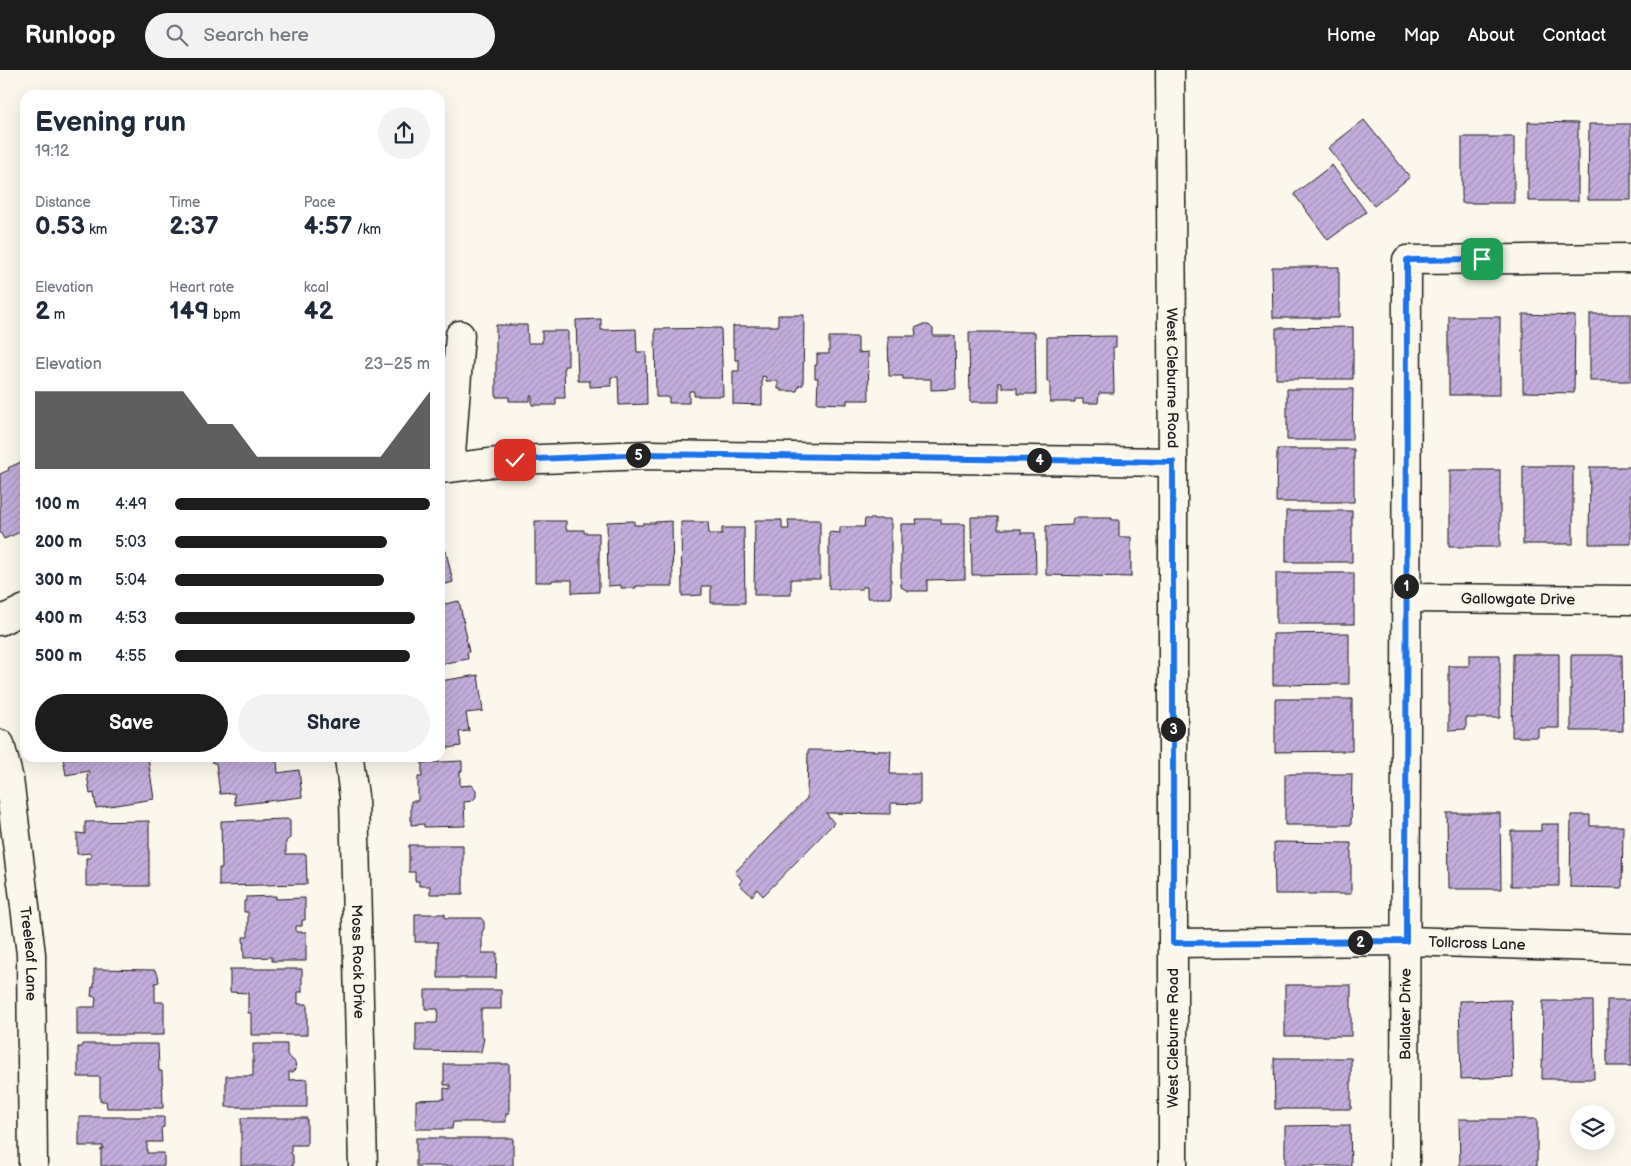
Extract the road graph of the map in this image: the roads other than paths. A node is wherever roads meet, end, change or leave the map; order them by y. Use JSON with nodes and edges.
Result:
{"nodes":[{"id":1,"x":1170,"y":70,"type":"edge"},
{"id":2,"x":1631,"y":258,"type":"edge"},
{"id":3,"x":460,"y":335,"type":"dead end"},
{"id":4,"x":1173,"y":462,"type":"junction"},
{"id":5,"x":445,"y":468,"type":"edge"},
{"id":6,"x":1406,"y":598,"type":"junction"},
{"id":7,"x":1631,"y":600,"type":"edge"},
{"id":8,"x":20,"y":611,"type":"edge"},
{"id":9,"x":0,"y":621,"type":"edge"},
{"id":10,"x":0,"y":744,"type":"edge"},
{"id":11,"x":350,"y":762,"type":"edge"},
{"id":12,"x":1406,"y":941,"type":"junction"},
{"id":13,"x":1173,"y":943,"type":"junction"},
{"id":14,"x":1631,"y":948,"type":"edge"},
{"id":15,"x":32,"y":1166,"type":"edge"},
{"id":16,"x":363,"y":1166,"type":"edge"},
{"id":17,"x":1172,"y":1166,"type":"edge"},
{"id":18,"x":1405,"y":1166,"type":"edge"}],
"edges":[{"from":1,"to":4,"type":"street","name":"West Cleburne Road"},
{"from":2,"to":6,"type":"street","name":"Ballater Drive"},
{"from":3,"to":5,"type":"street"},
{"from":4,"to":5,"type":"street"},
{"from":4,"to":13,"type":"street","name":"West Cleburne Road"},
{"from":6,"to":7,"type":"street","name":"Gallowgate Drive"},
{"from":6,"to":12,"type":"street","name":"Ballater Drive"},
{"from":8,"to":9,"type":"street"},
{"from":10,"to":15,"type":"street","name":"Treeleaf Lane"},
{"from":11,"to":16,"type":"street","name":"Moss Rock Drive"},
{"from":12,"to":13,"type":"street","name":"Tollcross Lane"},
{"from":12,"to":14,"type":"street","name":"Tollcross Lane"},
{"from":12,"to":18,"type":"street","name":"Ballater Drive"},
{"from":13,"to":17,"type":"street","name":"West Cleburne Road"}]}
